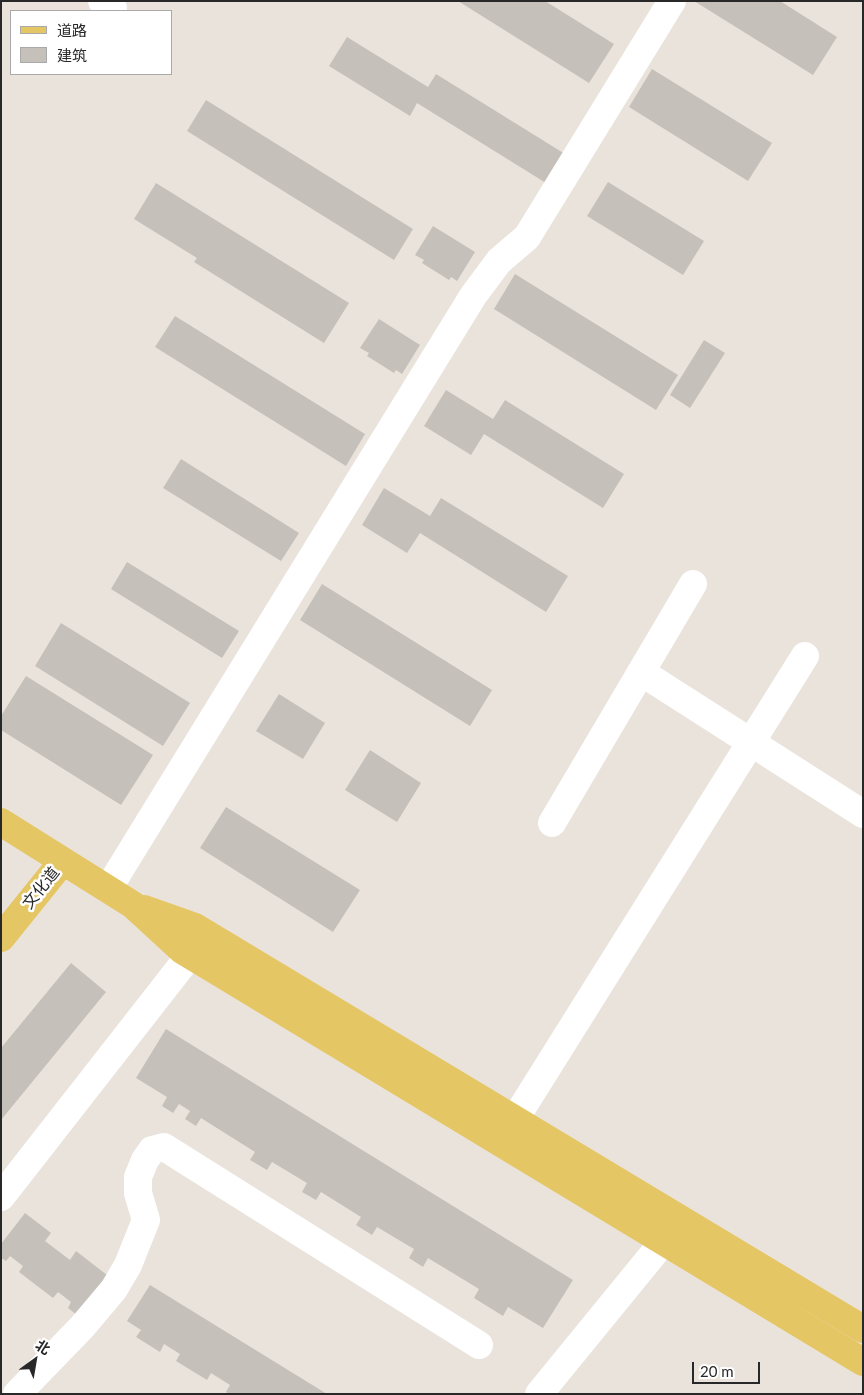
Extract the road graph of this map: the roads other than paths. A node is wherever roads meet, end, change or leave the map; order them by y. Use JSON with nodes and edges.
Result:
{"nodes":[{"id":1,"x":672,"y":1,"type":"edge"},
{"id":2,"x":693,"y":584,"type":"dead end"},
{"id":3,"x":805,"y":656,"type":"dead end"},
{"id":4,"x":641,"y":672,"type":"junction"},
{"id":5,"x":751,"y":742,"type":"junction"},
{"id":6,"x":863,"y":814,"type":"edge"},
{"id":7,"x":1,"y":822,"type":"edge"},
{"id":8,"x":552,"y":823,"type":"dead end"},
{"id":9,"x":63,"y":861,"type":"junction"},
{"id":10,"x":108,"y":889,"type":"junction"},
{"id":11,"x":133,"y":905,"type":"junction"},
{"id":12,"x":1,"y":938,"type":"edge"},
{"id":13,"x":190,"y":955,"type":"junction"},
{"id":14,"x":515,"y":1119,"type":"junction"},
{"id":15,"x":1,"y":1197,"type":"edge"},
{"id":16,"x":664,"y":1241,"type":"junction"},
{"id":17,"x":863,"y":1329,"type":"edge"},
{"id":18,"x":479,"y":1345,"type":"dead end"},
{"id":19,"x":863,"y":1362,"type":"edge"},
{"id":20,"x":17,"y":1394,"type":"edge"},
{"id":21,"x":538,"y":1394,"type":"edge"}],
"edges":[{"from":1,"to":10,"type":"street"},
{"from":2,"to":4,"type":"street"},
{"from":3,"to":5,"type":"street"},
{"from":4,"to":5,"type":"street"},
{"from":4,"to":8,"type":"street"},
{"from":5,"to":6,"type":"street"},
{"from":5,"to":14,"type":"street"},
{"from":7,"to":9,"type":"main road"},
{"from":9,"to":10,"type":"main road"},
{"from":9,"to":12,"type":"main road","name":"文化道"},
{"from":10,"to":11,"type":"main road"},
{"from":11,"to":13,"type":"main road"},
{"from":11,"to":14,"type":"main road"},
{"from":13,"to":15,"type":"street"},
{"from":13,"to":16,"type":"main road"},
{"from":14,"to":17,"type":"main road"},
{"from":16,"to":19,"type":"main road"},
{"from":16,"to":21,"type":"street"},
{"from":18,"to":20,"type":"street"}]}
